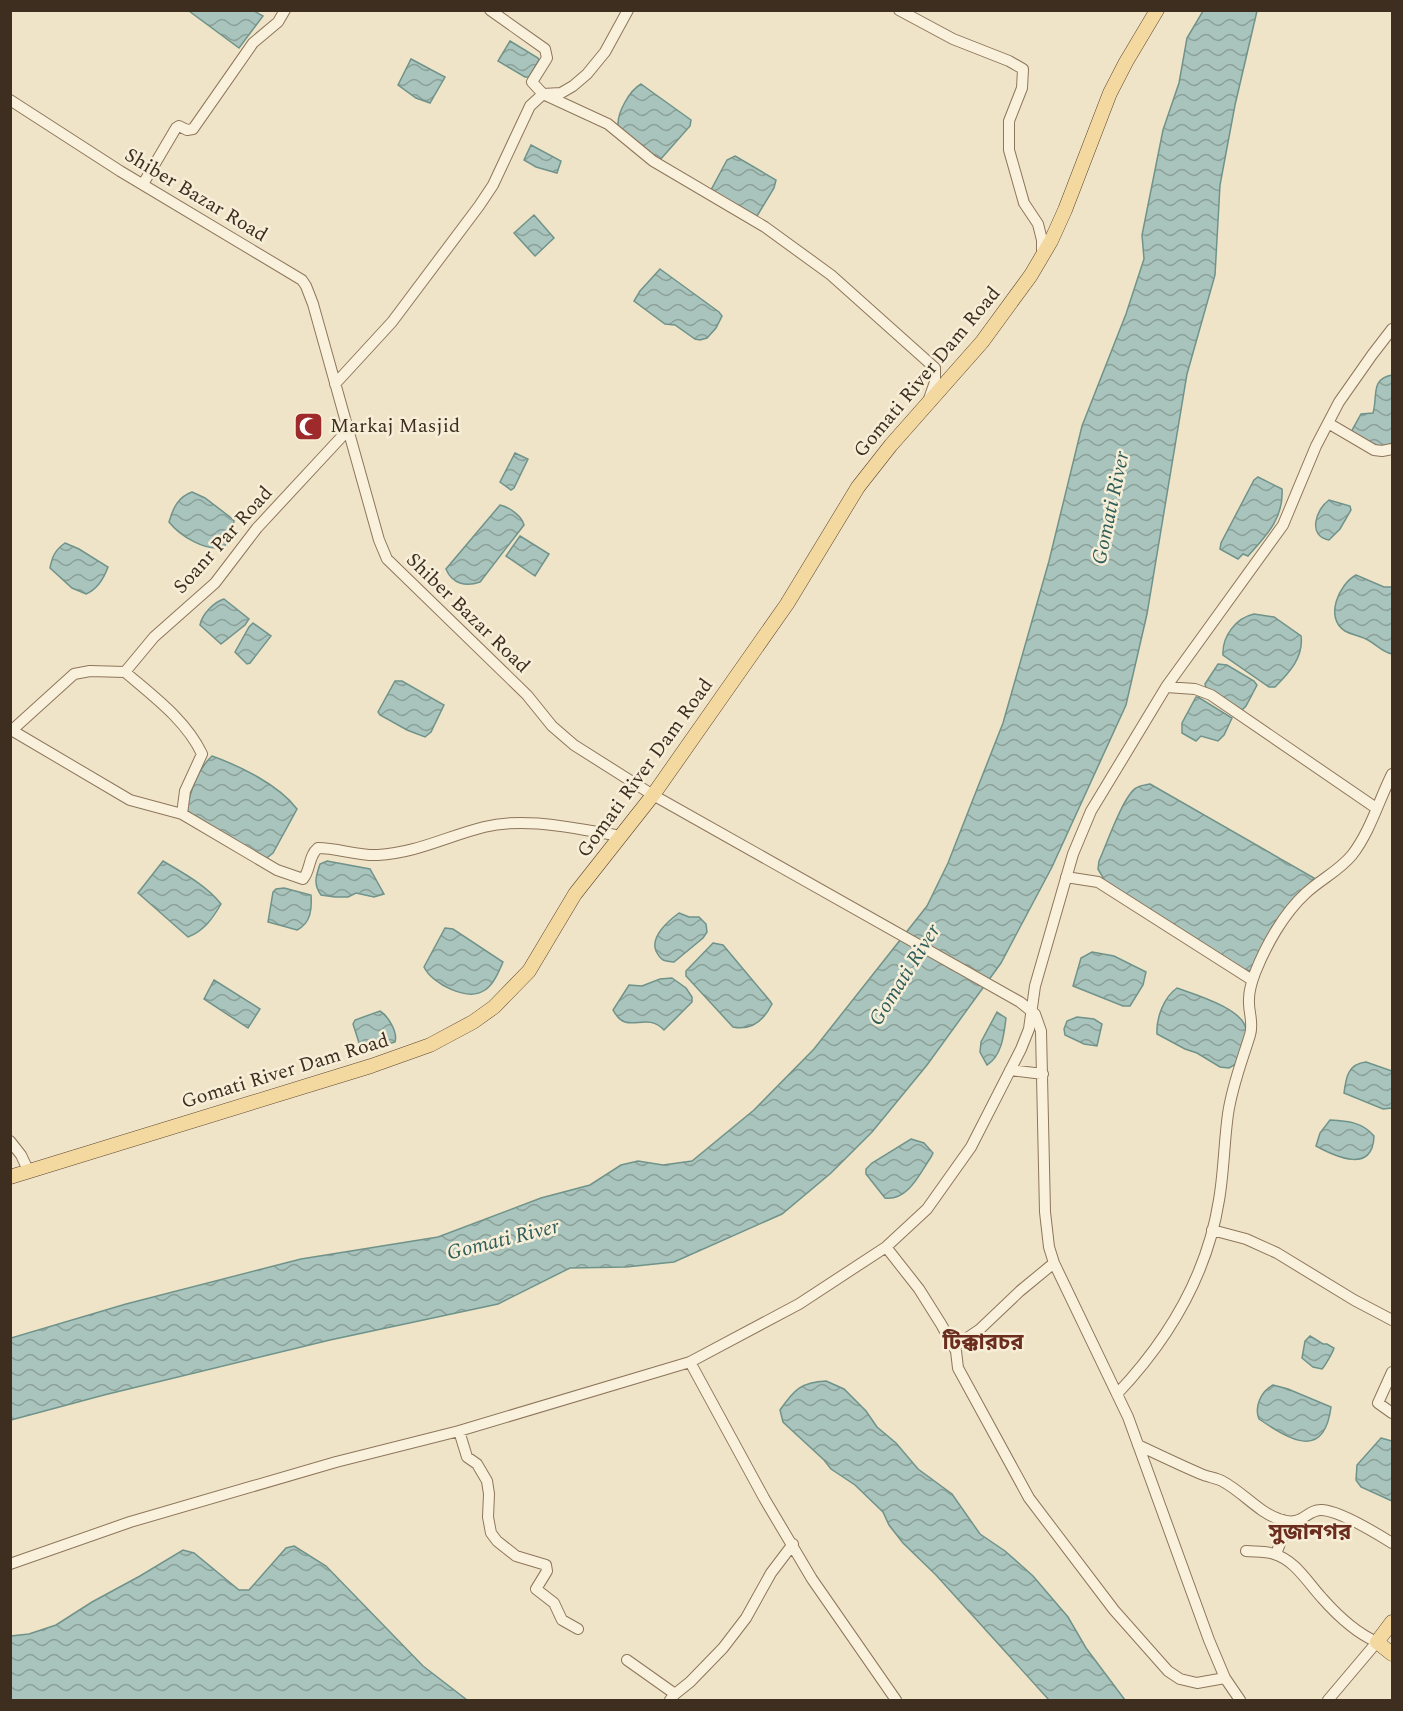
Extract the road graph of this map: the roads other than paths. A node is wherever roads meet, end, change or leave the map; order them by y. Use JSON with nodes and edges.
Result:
{"nodes":[{"id":1,"x":285,"y":10,"type":"edge"},
{"id":2,"x":490,"y":10,"type":"edge"},
{"id":3,"x":628,"y":10,"type":"edge"},
{"id":4,"x":899,"y":10,"type":"edge"},
{"id":5,"x":1157,"y":10,"type":"edge"},
{"id":6,"x":543,"y":94,"type":"junction"},
{"id":7,"x":10,"y":100,"type":"edge"},
{"id":8,"x":143,"y":184,"type":"junction"},
{"id":9,"x":1042,"y":257,"type":"junction"},
{"id":10,"x":1392,"y":329,"type":"edge"},
{"id":11,"x":335,"y":384,"type":"junction"},
{"id":12,"x":927,"y":405,"type":"junction"},
{"id":13,"x":1328,"y":423,"type":"junction"},
{"id":14,"x":347,"y":431,"type":"junction"},
{"id":15,"x":1392,"y":449,"type":"edge"},
{"id":16,"x":125,"y":672,"type":"junction"},
{"id":17,"x":1166,"y":687,"type":"junction"},
{"id":18,"x":12,"y":732,"type":"edge"},
{"id":19,"x":1392,"y":774,"type":"edge"},
{"id":20,"x":653,"y":795,"type":"junction"},
{"id":21,"x":1376,"y":808,"type":"junction"},
{"id":22,"x":182,"y":814,"type":"junction"},
{"id":23,"x":622,"y":836,"type":"junction"},
{"id":24,"x":1066,"y":877,"type":"junction"},
{"id":25,"x":1252,"y":980,"type":"junction"},
{"id":26,"x":1031,"y":1010,"type":"junction"},
{"id":27,"x":1010,"y":1070,"type":"junction"},
{"id":28,"x":1043,"y":1074,"type":"junction"},
{"id":29,"x":10,"y":1141,"type":"edge"},
{"id":30,"x":28,"y":1172,"type":"junction"},
{"id":31,"x":10,"y":1177,"type":"edge"},
{"id":32,"x":1212,"y":1230,"type":"junction"},
{"id":33,"x":886,"y":1246,"type":"junction"},
{"id":34,"x":1054,"y":1263,"type":"junction"},
{"id":35,"x":1392,"y":1320,"type":"edge"},
{"id":36,"x":954,"y":1347,"type":"junction"},
{"id":37,"x":690,"y":1362,"type":"junction"},
{"id":38,"x":1392,"y":1372,"type":"edge"},
{"id":39,"x":1117,"y":1394,"type":"junction"},
{"id":40,"x":1392,"y":1413,"type":"edge"},
{"id":41,"x":459,"y":1431,"type":"junction"},
{"id":42,"x":1138,"y":1445,"type":"junction"},
{"id":43,"x":1283,"y":1520,"type":"junction"},
{"id":44,"x":1392,"y":1543,"type":"edge"},
{"id":45,"x":793,"y":1545,"type":"junction"},
{"id":46,"x":1246,"y":1551,"type":"dead end"},
{"id":47,"x":1276,"y":1554,"type":"junction"},
{"id":48,"x":10,"y":1564,"type":"edge"},
{"id":49,"x":1392,"y":1622,"type":"edge"},
{"id":50,"x":578,"y":1629,"type":"dead end"},
{"id":51,"x":1377,"y":1642,"type":"junction"},
{"id":52,"x":1392,"y":1654,"type":"edge"},
{"id":53,"x":627,"y":1660,"type":"dead end"},
{"id":54,"x":1225,"y":1678,"type":"junction"},
{"id":55,"x":673,"y":1697,"type":"edge"},
{"id":56,"x":896,"y":1701,"type":"edge"},
{"id":57,"x":1240,"y":1701,"type":"edge"},
{"id":58,"x":1328,"y":1701,"type":"edge"}],
"edges":[{"from":1,"to":8,"type":"street"},
{"from":2,"to":6,"type":"street"},
{"from":3,"to":6,"type":"street"},
{"from":4,"to":9,"type":"street"},
{"from":5,"to":9,"type":"main road","name":"Gomati River Dam Road"},
{"from":6,"to":11,"type":"street"},
{"from":6,"to":12,"type":"street"},
{"from":7,"to":8,"type":"street","name":"Shiber Bazar Road"},
{"from":8,"to":11,"type":"street","name":"Shiber Bazar Road"},
{"from":9,"to":12,"type":"main road","name":"Gomati River Dam Road"},
{"from":10,"to":13,"type":"street"},
{"from":11,"to":14,"type":"street","name":"Shiber Bazar Road"},
{"from":12,"to":20,"type":"main road","name":"Gomati River Dam Road"},
{"from":13,"to":15,"type":"street"},
{"from":13,"to":17,"type":"street"},
{"from":14,"to":16,"type":"street","name":"Soanr Par Road"},
{"from":14,"to":20,"type":"street","name":"Shiber Bazar Road"},
{"from":16,"to":18,"type":"street"},
{"from":16,"to":22,"type":"street"},
{"from":17,"to":21,"type":"street"},
{"from":17,"to":24,"type":"street"},
{"from":18,"to":22,"type":"street"},
{"from":19,"to":21,"type":"street"},
{"from":20,"to":23,"type":"main road","name":"Gomati River Dam Road"},
{"from":20,"to":26,"type":"street","name":"Shiber Bazar Road"},
{"from":21,"to":25,"type":"street"},
{"from":22,"to":23,"type":"street"},
{"from":23,"to":30,"type":"main road","name":"Gomati River Dam Road"},
{"from":24,"to":25,"type":"street"},
{"from":24,"to":26,"type":"street"},
{"from":25,"to":32,"type":"street"},
{"from":26,"to":27,"type":"street"},
{"from":26,"to":28,"type":"street"},
{"from":27,"to":28,"type":"street"},
{"from":27,"to":33,"type":"street"},
{"from":28,"to":34,"type":"street"},
{"from":29,"to":30,"type":"street"},
{"from":30,"to":31,"type":"main road","name":"Gomati River Dam Road"},
{"from":32,"to":35,"type":"street"},
{"from":32,"to":39,"type":"street"},
{"from":33,"to":36,"type":"street"},
{"from":33,"to":37,"type":"street"},
{"from":34,"to":36,"type":"street"},
{"from":34,"to":39,"type":"street"},
{"from":36,"to":54,"type":"street"},
{"from":37,"to":41,"type":"street"},
{"from":37,"to":45,"type":"street"},
{"from":38,"to":40,"type":"street"},
{"from":39,"to":42,"type":"street"},
{"from":41,"to":48,"type":"street"},
{"from":41,"to":50,"type":"street"},
{"from":42,"to":43,"type":"street"},
{"from":42,"to":54,"type":"street"},
{"from":43,"to":44,"type":"street"},
{"from":43,"to":47,"type":"street"},
{"from":45,"to":55,"type":"street"},
{"from":45,"to":56,"type":"street"},
{"from":46,"to":47,"type":"street"},
{"from":47,"to":51,"type":"street"},
{"from":49,"to":51,"type":"main road"},
{"from":51,"to":52,"type":"main road"},
{"from":51,"to":58,"type":"street"},
{"from":53,"to":55,"type":"street"},
{"from":54,"to":57,"type":"street"}]}
